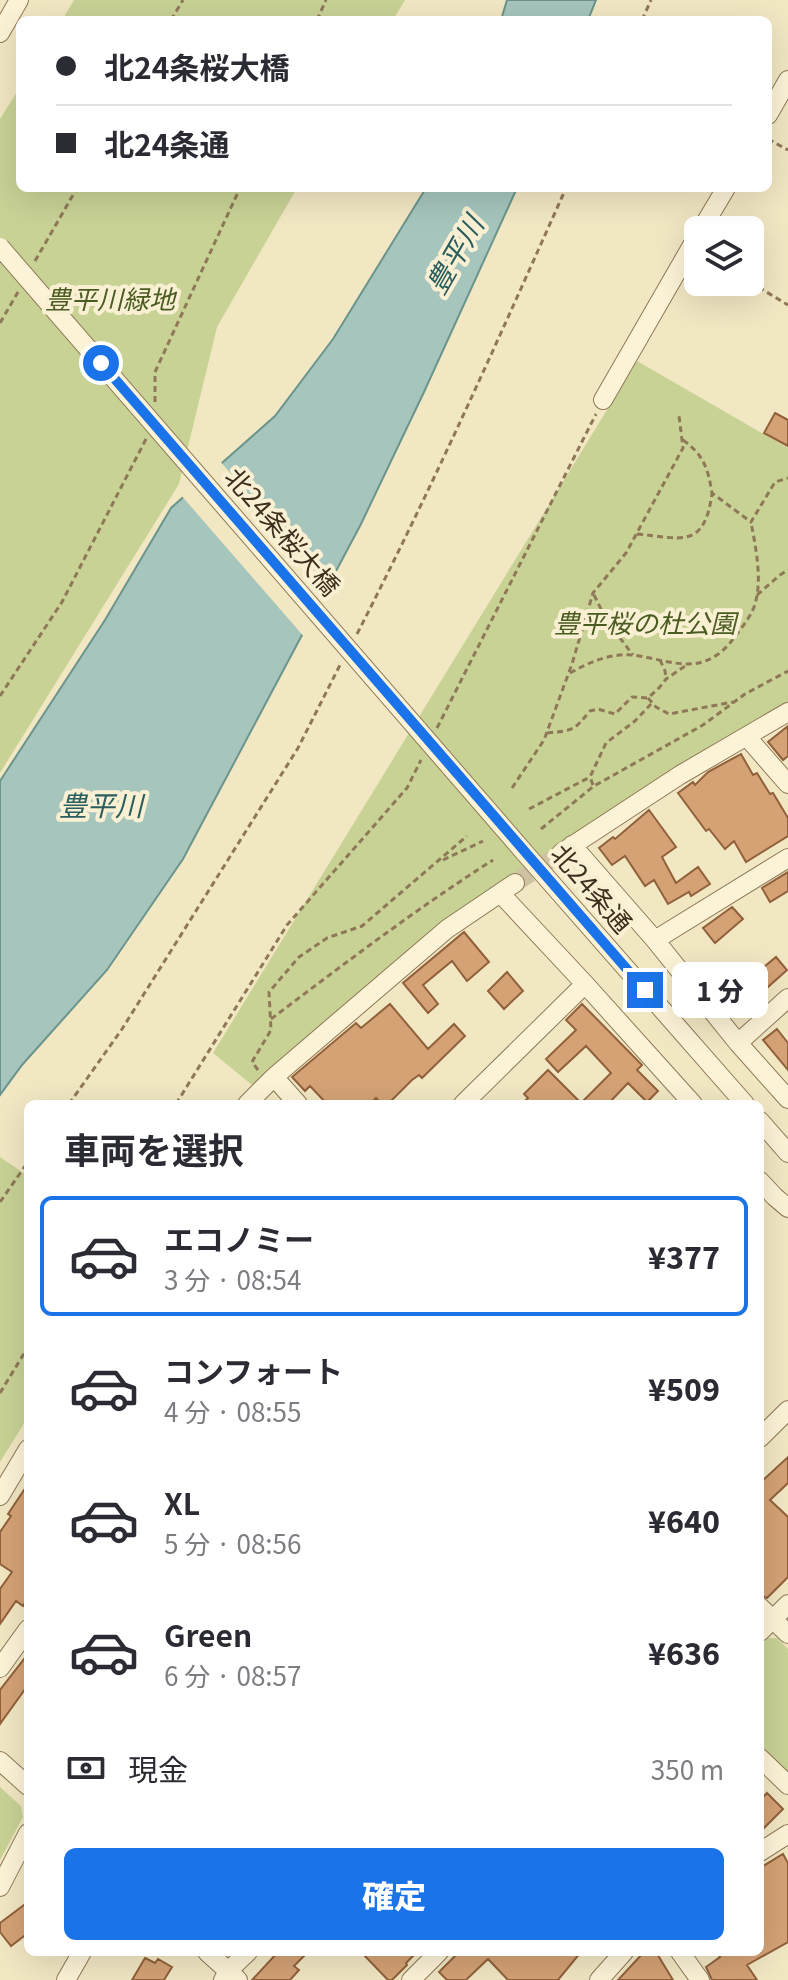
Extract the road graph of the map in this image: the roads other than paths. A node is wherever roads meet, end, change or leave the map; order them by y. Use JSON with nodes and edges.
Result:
{"nodes":[{"id":1,"x":19,"y":0,"type":"edge"},
{"id":2,"x":0,"y":33,"type":"edge"},
{"id":3,"x":788,"y":80,"type":"edge"},
{"id":4,"x":772,"y":108,"type":"edge"},
{"id":5,"x":724,"y":192,"type":"edge"},
{"id":6,"x":709,"y":216,"type":"edge"},
{"id":7,"x":0,"y":247,"type":"edge"},
{"id":8,"x":684,"y":261,"type":"edge"},
{"id":9,"x":612,"y":392,"type":"road end"},
{"id":10,"x":788,"y":712,"type":"edge"},
{"id":11,"x":747,"y":737,"type":"junction"},
{"id":12,"x":788,"y":784,"type":"edge"},
{"id":13,"x":524,"y":852,"type":"joint"},
{"id":14,"x":788,"y":858,"type":"edge"},
{"id":15,"x":655,"y":940,"type":"junction"},
{"id":16,"x":585,"y":984,"type":"junction"},
{"id":17,"x":786,"y":1003,"type":"edge"},
{"id":18,"x":738,"y":1043,"type":"junction"},
{"id":19,"x":271,"y":1080,"type":"junction"},
{"id":20,"x":687,"y":1097,"type":"edge"},
{"id":21,"x":788,"y":1099,"type":"edge"},
{"id":22,"x":251,"y":1100,"type":"edge"},
{"id":23,"x":294,"y":1100,"type":"edge"},
{"id":24,"x":467,"y":1100,"type":"edge"},
{"id":25,"x":741,"y":1100,"type":"edge"},
{"id":26,"x":764,"y":1126,"type":"edge"},
{"id":27,"x":788,"y":1153,"type":"edge"},
{"id":28,"x":764,"y":1185,"type":"edge"},
{"id":29,"x":781,"y":1203,"type":"edge"},
{"id":30,"x":788,"y":1410,"type":"edge"},
{"id":31,"x":764,"y":1434,"type":"edge"},
{"id":32,"x":24,"y":1456,"type":"edge"},
{"id":33,"x":0,"y":1496,"type":"edge"},
{"id":34,"x":788,"y":1604,"type":"edge"},
{"id":35,"x":764,"y":1619,"type":"edge"},
{"id":36,"x":788,"y":1634,"type":"edge"},
{"id":37,"x":24,"y":1635,"type":"edge"},
{"id":38,"x":0,"y":1668,"type":"edge"},
{"id":39,"x":0,"y":1761,"type":"edge"},
{"id":40,"x":764,"y":1762,"type":"edge"},
{"id":41,"x":24,"y":1782,"type":"edge"},
{"id":42,"x":788,"y":1785,"type":"edge"},
{"id":43,"x":788,"y":1834,"type":"edge"},
{"id":44,"x":24,"y":1841,"type":"edge"},
{"id":45,"x":764,"y":1849,"type":"edge"},
{"id":46,"x":0,"y":1887,"type":"edge"},
{"id":47,"x":80,"y":1956,"type":"edge"},
{"id":48,"x":211,"y":1956,"type":"edge"},
{"id":49,"x":245,"y":1956,"type":"edge"},
{"id":50,"x":435,"y":1956,"type":"edge"},
{"id":51,"x":620,"y":1956,"type":"edge"},
{"id":52,"x":683,"y":1956,"type":"edge"},
{"id":53,"x":230,"y":1977,"type":"edge"},
{"id":54,"x":66,"y":1980,"type":"edge"},
{"id":55,"x":411,"y":1980,"type":"edge"},
{"id":56,"x":599,"y":1980,"type":"edge"},
{"id":57,"x":700,"y":1980,"type":"edge"}],
"edges":[{"from":1,"to":2,"type":"street"},
{"from":3,"to":4,"type":"street"},
{"from":5,"to":6,"type":"street"},
{"from":7,"to":13,"type":"street","name":"北24条桜大橋","bridge":true},
{"from":8,"to":9,"type":"street"},
{"from":10,"to":11,"type":"street"},
{"from":11,"to":12,"type":"street"},
{"from":11,"to":15,"type":"street"},
{"from":13,"to":25,"type":"street","name":"北24条通"},
{"from":14,"to":15,"type":"street"},
{"from":15,"to":18,"type":"street"},
{"from":16,"to":19,"type":"street"},
{"from":16,"to":20,"type":"street"},
{"from":16,"to":24,"type":"street"},
{"from":17,"to":18,"type":"street"},
{"from":18,"to":21,"type":"street"},
{"from":19,"to":22,"type":"street"},
{"from":19,"to":23,"type":"street"},
{"from":26,"to":27,"type":"street"},
{"from":28,"to":29,"type":"street"},
{"from":30,"to":31,"type":"street"},
{"from":32,"to":33,"type":"street"},
{"from":34,"to":35,"type":"street"},
{"from":35,"to":36,"type":"street"},
{"from":37,"to":38,"type":"street"},
{"from":39,"to":41,"type":"street"},
{"from":40,"to":42,"type":"street"},
{"from":43,"to":45,"type":"street"},
{"from":44,"to":46,"type":"street"},
{"from":47,"to":54,"type":"street"},
{"from":48,"to":53,"type":"street"},
{"from":49,"to":53,"type":"street"},
{"from":50,"to":55,"type":"street"},
{"from":51,"to":56,"type":"street"},
{"from":52,"to":57,"type":"street"}]}
